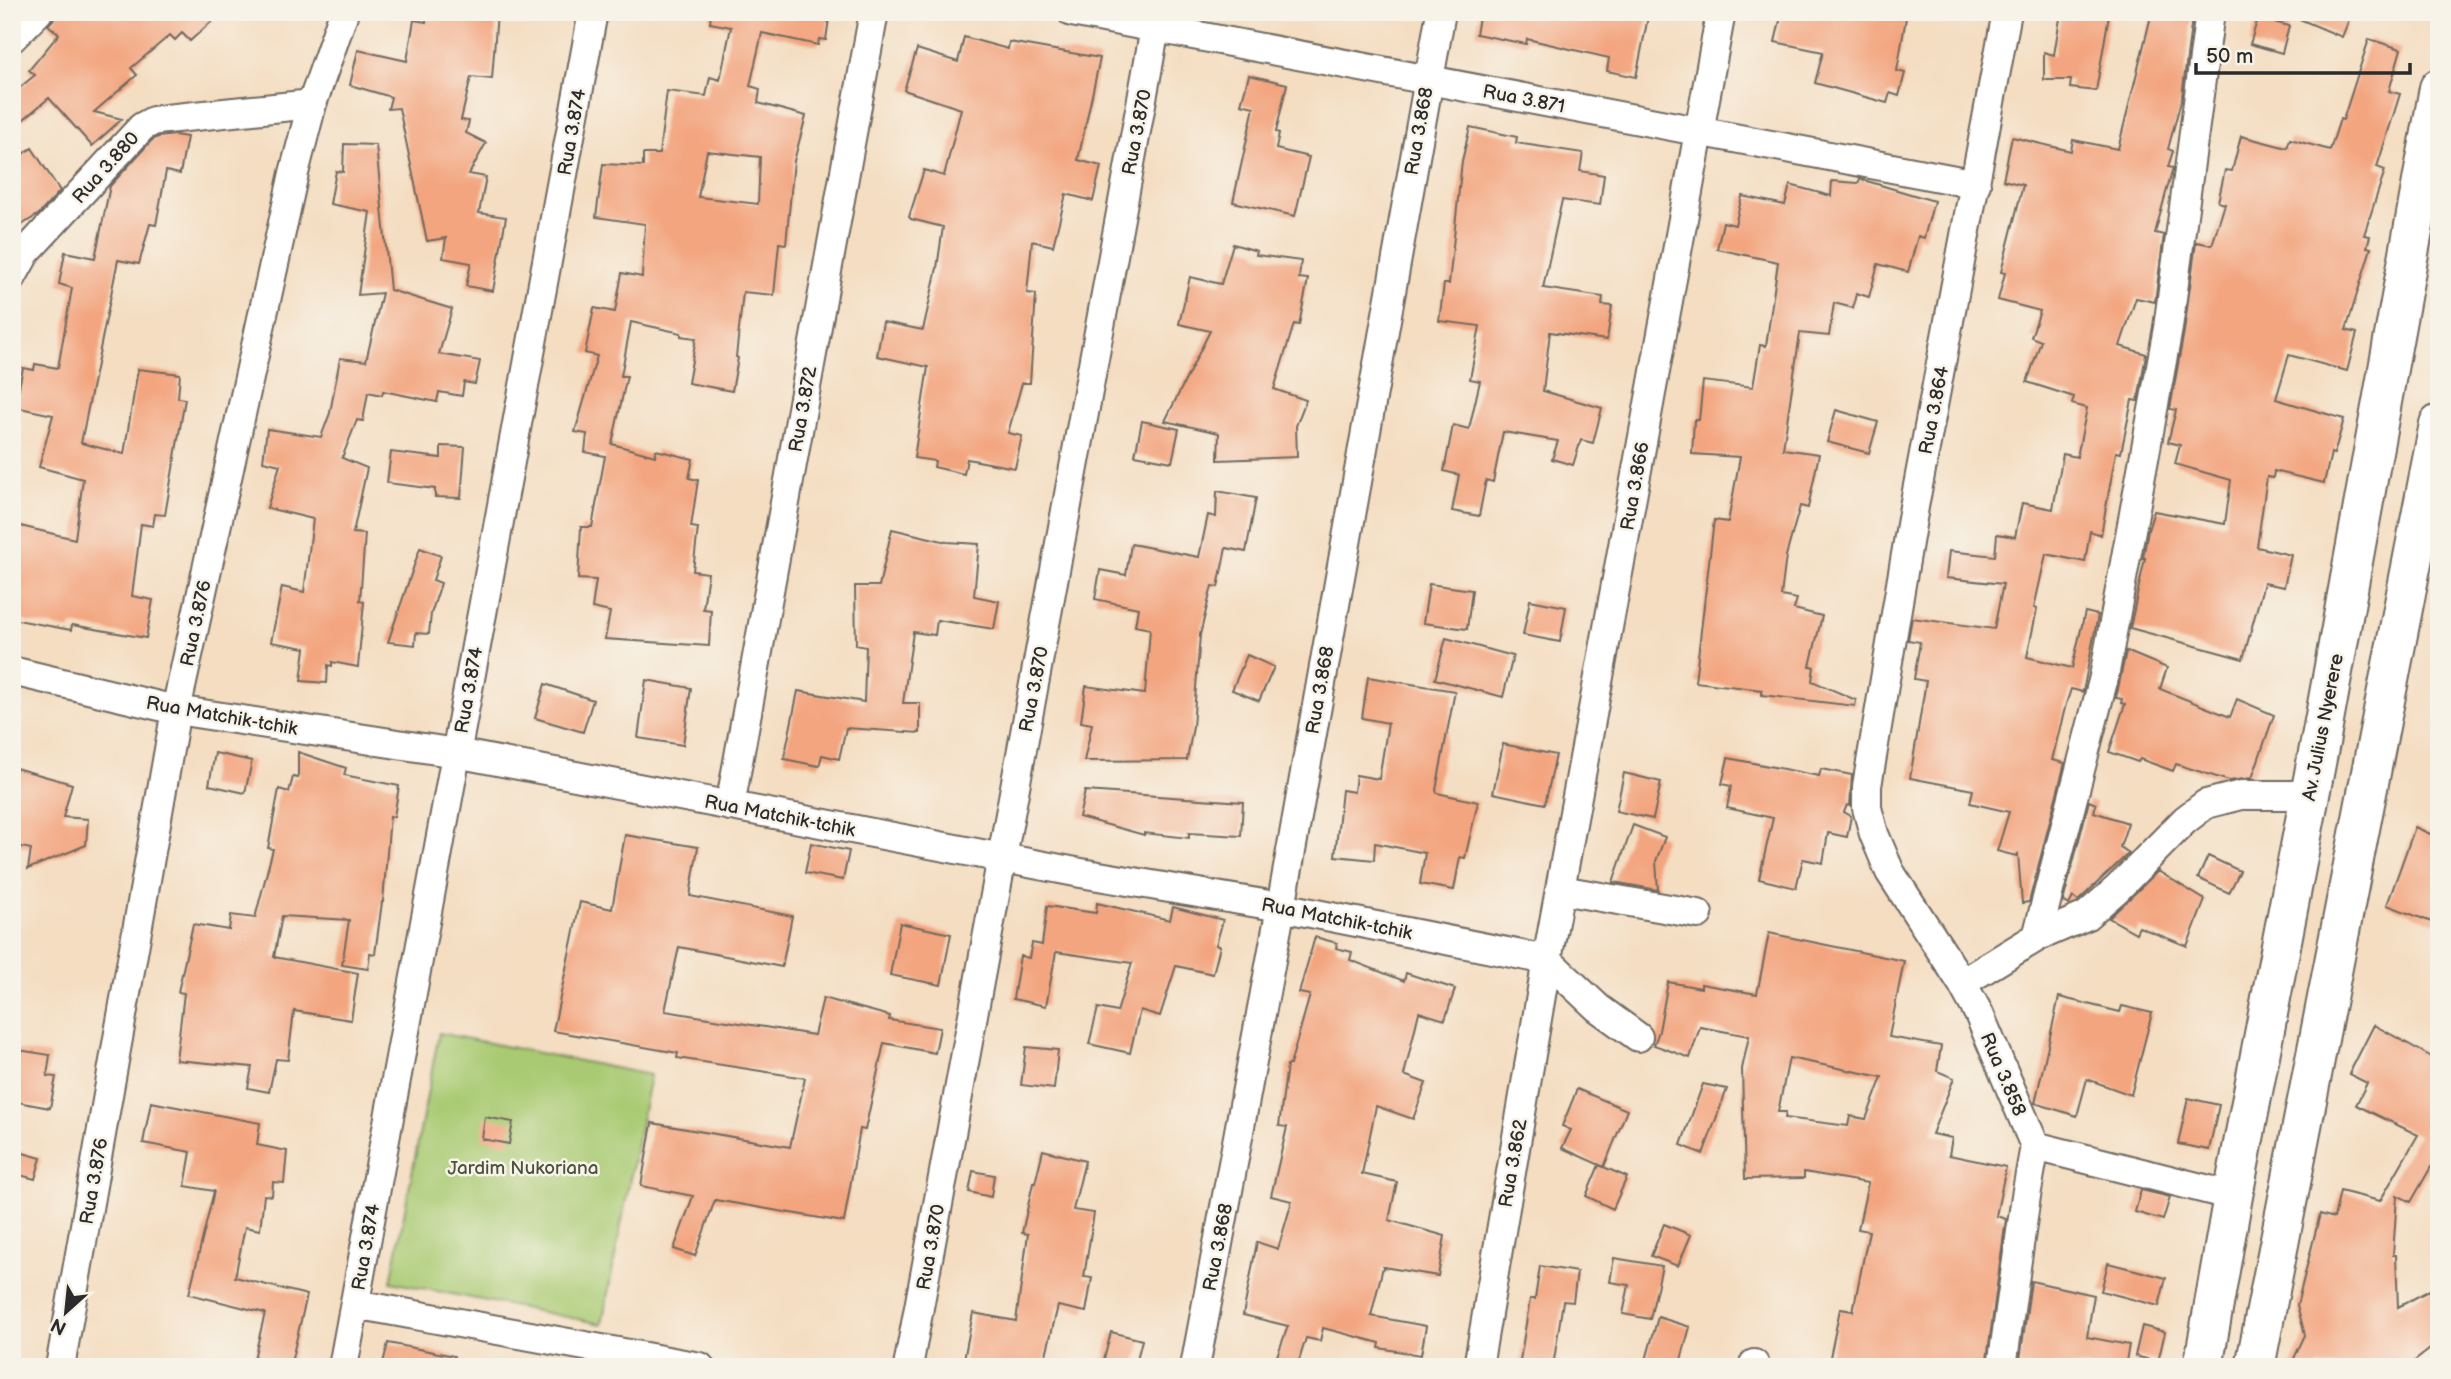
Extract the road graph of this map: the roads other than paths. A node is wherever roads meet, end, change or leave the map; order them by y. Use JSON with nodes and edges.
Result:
{"nodes":[{"id":1,"x":38,"y":12,"type":"edge"},
{"id":2,"x":344,"y":12,"type":"edge"},
{"id":3,"x":593,"y":12,"type":"edge"},
{"id":4,"x":874,"y":12,"type":"edge"},
{"id":5,"x":1072,"y":12,"type":"edge"},
{"id":6,"x":1441,"y":12,"type":"edge"},
{"id":7,"x":1721,"y":12,"type":"edge"},
{"id":8,"x":2007,"y":12,"type":"edge"},
{"id":9,"x":2210,"y":12,"type":"edge"},
{"id":10,"x":1157,"y":20,"type":"edge"},
{"id":11,"x":12,"y":38,"type":"edge"},
{"id":12,"x":1427,"y":80,"type":"junction"},
{"id":13,"x":312,"y":104,"type":"junction"},
{"id":14,"x":2436,"y":104,"type":"edge"},
{"id":15,"x":1698,"y":131,"type":"junction"},
{"id":16,"x":1976,"y":184,"type":"junction"},
{"id":17,"x":12,"y":277,"type":"edge"},
{"id":18,"x":2439,"y":424,"type":"edge"},
{"id":19,"x":12,"y":671,"type":"edge"},
{"id":20,"x":176,"y":710,"type":"junction"},
{"id":21,"x":2323,"y":727,"type":"junction"},
{"id":22,"x":2379,"y":736,"type":"junction"},
{"id":23,"x":456,"y":753,"type":"junction"},
{"id":24,"x":2309,"y":795,"type":"junction"},
{"id":25,"x":730,"y":806,"type":"junction"},
{"id":26,"x":1867,"y":808,"type":"joint"},
{"id":27,"x":1001,"y":858,"type":"junction"},
{"id":28,"x":1561,"y":890,"type":"junction"},
{"id":29,"x":1281,"y":907,"type":"junction"},
{"id":30,"x":1698,"y":914,"type":"dead end"},
{"id":31,"x":2038,"y":937,"type":"junction"},
{"id":32,"x":1547,"y":960,"type":"junction"},
{"id":33,"x":1962,"y":983,"type":"junction"},
{"id":34,"x":1639,"y":1037,"type":"dead end"},
{"id":35,"x":2035,"y":1146,"type":"junction"},
{"id":36,"x":2233,"y":1196,"type":"junction"},
{"id":37,"x":355,"y":1304,"type":"junction"},
{"id":38,"x":627,"y":1360,"type":"edge"},
{"id":39,"x":60,"y":1367,"type":"edge"},
{"id":40,"x":343,"y":1367,"type":"edge"},
{"id":41,"x":700,"y":1367,"type":"edge"},
{"id":42,"x":908,"y":1367,"type":"edge"},
{"id":43,"x":1195,"y":1367,"type":"edge"},
{"id":44,"x":1478,"y":1367,"type":"edge"},
{"id":45,"x":2003,"y":1367,"type":"edge"},
{"id":46,"x":2203,"y":1367,"type":"edge"},
{"id":47,"x":2255,"y":1367,"type":"edge"}],
"edges":[{"from":1,"to":11,"type":"street"},
{"from":2,"to":13,"type":"street","name":"Rua 3.876"},
{"from":3,"to":23,"type":"street","name":"Rua 3.874"},
{"from":4,"to":25,"type":"street","name":"Rua 3.872"},
{"from":5,"to":10,"type":"street","name":"Rua 3.871"},
{"from":6,"to":12,"type":"street","name":"Rua 3.868"},
{"from":7,"to":15,"type":"street","name":"Rua 3.866"},
{"from":8,"to":16,"type":"street","name":"Rua 3.864"},
{"from":9,"to":31,"type":"street"},
{"from":10,"to":12,"type":"street","name":"Rua 3.871"},
{"from":10,"to":27,"type":"street","name":"Rua 3.870"},
{"from":12,"to":15,"type":"street","name":"Rua 3.871"},
{"from":12,"to":29,"type":"street","name":"Rua 3.868"},
{"from":13,"to":17,"type":"street","name":"Rua 3.880"},
{"from":13,"to":20,"type":"street","name":"Rua 3.876"},
{"from":14,"to":21,"type":"main road","name":"Av. Julius Nyerere"},
{"from":15,"to":16,"type":"street","name":"Rua 3.871"},
{"from":15,"to":28,"type":"street","name":"Rua 3.866"},
{"from":16,"to":26,"type":"street","name":"Rua 3.864"},
{"from":18,"to":22,"type":"main road"},
{"from":19,"to":20,"type":"street","name":"Rua Matchik-tchik"},
{"from":20,"to":23,"type":"street","name":"Rua Matchik-tchik"},
{"from":20,"to":39,"type":"street","name":"Rua 3.876"},
{"from":21,"to":22,"type":"main road"},
{"from":21,"to":24,"type":"main road","name":"Av. Julius Nyerere"},
{"from":22,"to":47,"type":"main road"},
{"from":23,"to":25,"type":"street","name":"Rua Matchik-tchik"},
{"from":23,"to":37,"type":"street","name":"Rua 3.874"},
{"from":24,"to":31,"type":"street"},
{"from":24,"to":36,"type":"main road","name":"Av. Julius Nyerere"},
{"from":25,"to":27,"type":"street","name":"Rua Matchik-tchik"},
{"from":26,"to":33,"type":"street","name":"Rua 3.858"},
{"from":27,"to":29,"type":"street","name":"Rua Matchik-tchik"},
{"from":27,"to":42,"type":"street","name":"Rua 3.870"},
{"from":28,"to":30,"type":"street"},
{"from":28,"to":32,"type":"street","name":"Rua 3.866"},
{"from":29,"to":32,"type":"street","name":"Rua Matchik-tchik"},
{"from":29,"to":43,"type":"street","name":"Rua 3.868"},
{"from":31,"to":33,"type":"street"},
{"from":32,"to":34,"type":"street"},
{"from":32,"to":44,"type":"street","name":"Rua 3.862"},
{"from":33,"to":35,"type":"street","name":"Rua 3.858"},
{"from":35,"to":36,"type":"street"},
{"from":35,"to":45,"type":"street"},
{"from":36,"to":46,"type":"main road","name":"Av. Julius Nyerere"},
{"from":37,"to":38,"type":"street"},
{"from":37,"to":40,"type":"street","name":"Rua 3.874"},
{"from":38,"to":41,"type":"street"}]}
